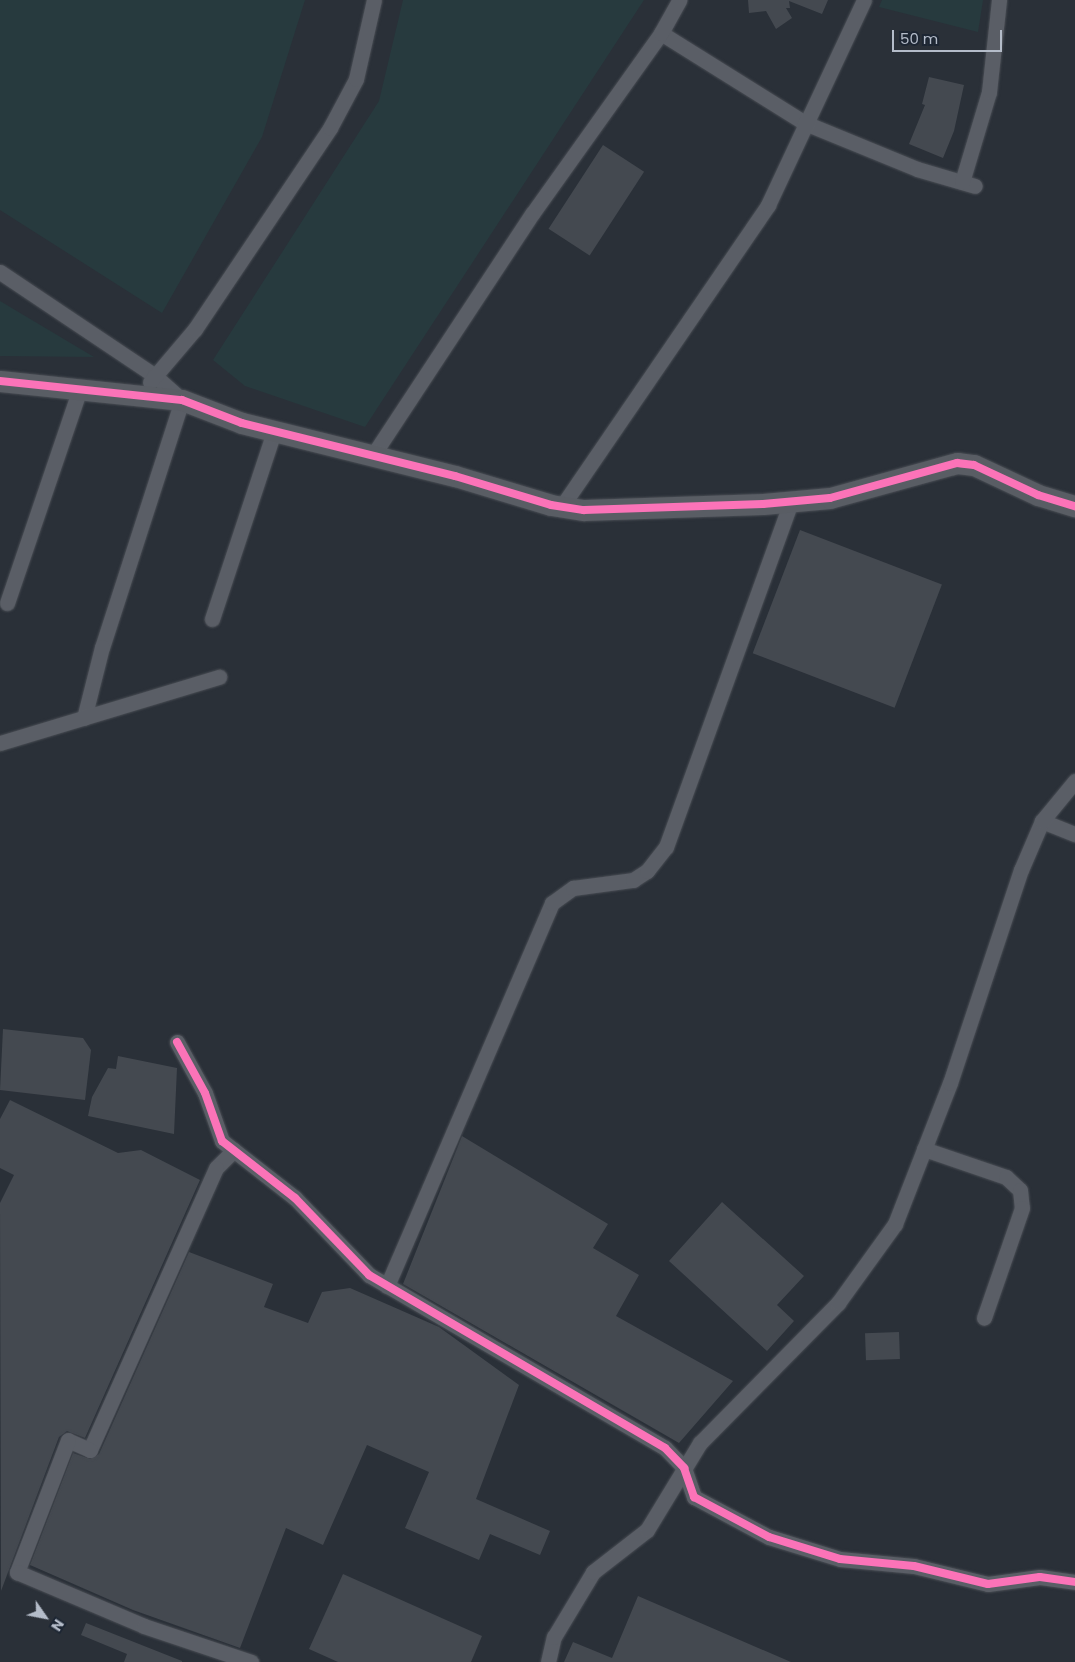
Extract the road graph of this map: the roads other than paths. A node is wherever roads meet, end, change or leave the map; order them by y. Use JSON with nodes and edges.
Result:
{"nodes":[{"id":1,"x":374,"y":0,"type":"edge"},
{"id":2,"x":679,"y":0,"type":"edge"},
{"id":3,"x":864,"y":0,"type":"edge"},
{"id":4,"x":999,"y":0,"type":"edge"},
{"id":5,"x":661,"y":33,"type":"junction"},
{"id":6,"x":805,"y":123,"type":"junction"},
{"id":7,"x":0,"y":272,"type":"edge"},
{"id":8,"x":154,"y":375,"type":"junction"},
{"id":9,"x":0,"y":381,"type":"edge"},
{"id":10,"x":80,"y":388,"type":"junction"},
{"id":11,"x":142,"y":397,"type":"junction"},
{"id":12,"x":182,"y":400,"type":"junction"},
{"id":13,"x":274,"y":432,"type":"junction"},
{"id":14,"x":372,"y":455,"type":"junction"},
{"id":15,"x":790,"y":502,"type":"junction"},
{"id":16,"x":562,"y":506,"type":"junction"},
{"id":17,"x":1075,"y":506,"type":"edge"},
{"id":18,"x":7,"y":603,"type":"dead end"},
{"id":19,"x":212,"y":619,"type":"dead end"},
{"id":20,"x":219,"y":677,"type":"dead end"},
{"id":21,"x":84,"y":718,"type":"junction"},
{"id":22,"x":0,"y":744,"type":"edge"},
{"id":23,"x":1075,"y":781,"type":"edge"},
{"id":24,"x":1042,"y":821,"type":"junction"},
{"id":25,"x":1075,"y":834,"type":"edge"},
{"id":26,"x":177,"y":1042,"type":"dead end"},
{"id":27,"x":924,"y":1149,"type":"junction"},
{"id":28,"x":234,"y":1150,"type":"junction"},
{"id":29,"x":387,"y":1286,"type":"junction"},
{"id":30,"x":984,"y":1318,"type":"dead end"},
{"id":31,"x":684,"y":1468,"type":"junction"},
{"id":32,"x":1075,"y":1582,"type":"edge"},
{"id":33,"x":251,"y":1662,"type":"edge"},
{"id":34,"x":548,"y":1662,"type":"edge"}],
"edges":[{"from":1,"to":8,"type":"street"},
{"from":2,"to":5,"type":"street"},
{"from":3,"to":6,"type":"street"},
{"from":4,"to":6,"type":"street"},
{"from":5,"to":6,"type":"street"},
{"from":5,"to":14,"type":"street"},
{"from":6,"to":16,"type":"street"},
{"from":7,"to":8,"type":"street"},
{"from":8,"to":11,"type":"street"},
{"from":8,"to":12,"type":"street"},
{"from":9,"to":10,"type":"street"},
{"from":10,"to":11,"type":"street"},
{"from":10,"to":18,"type":"street"},
{"from":11,"to":12,"type":"street"},
{"from":12,"to":13,"type":"street"},
{"from":12,"to":21,"type":"street"},
{"from":13,"to":14,"type":"street"},
{"from":13,"to":19,"type":"street"},
{"from":14,"to":16,"type":"street"},
{"from":15,"to":16,"type":"street"},
{"from":15,"to":17,"type":"street"},
{"from":15,"to":29,"type":"street"},
{"from":20,"to":21,"type":"street"},
{"from":21,"to":22,"type":"street"},
{"from":23,"to":24,"type":"street"},
{"from":24,"to":25,"type":"street"},
{"from":24,"to":27,"type":"street"},
{"from":26,"to":28,"type":"street"},
{"from":27,"to":30,"type":"street"},
{"from":27,"to":31,"type":"street"},
{"from":28,"to":29,"type":"street"},
{"from":28,"to":33,"type":"street"},
{"from":29,"to":31,"type":"street"},
{"from":31,"to":32,"type":"street"},
{"from":31,"to":34,"type":"street"}]}
